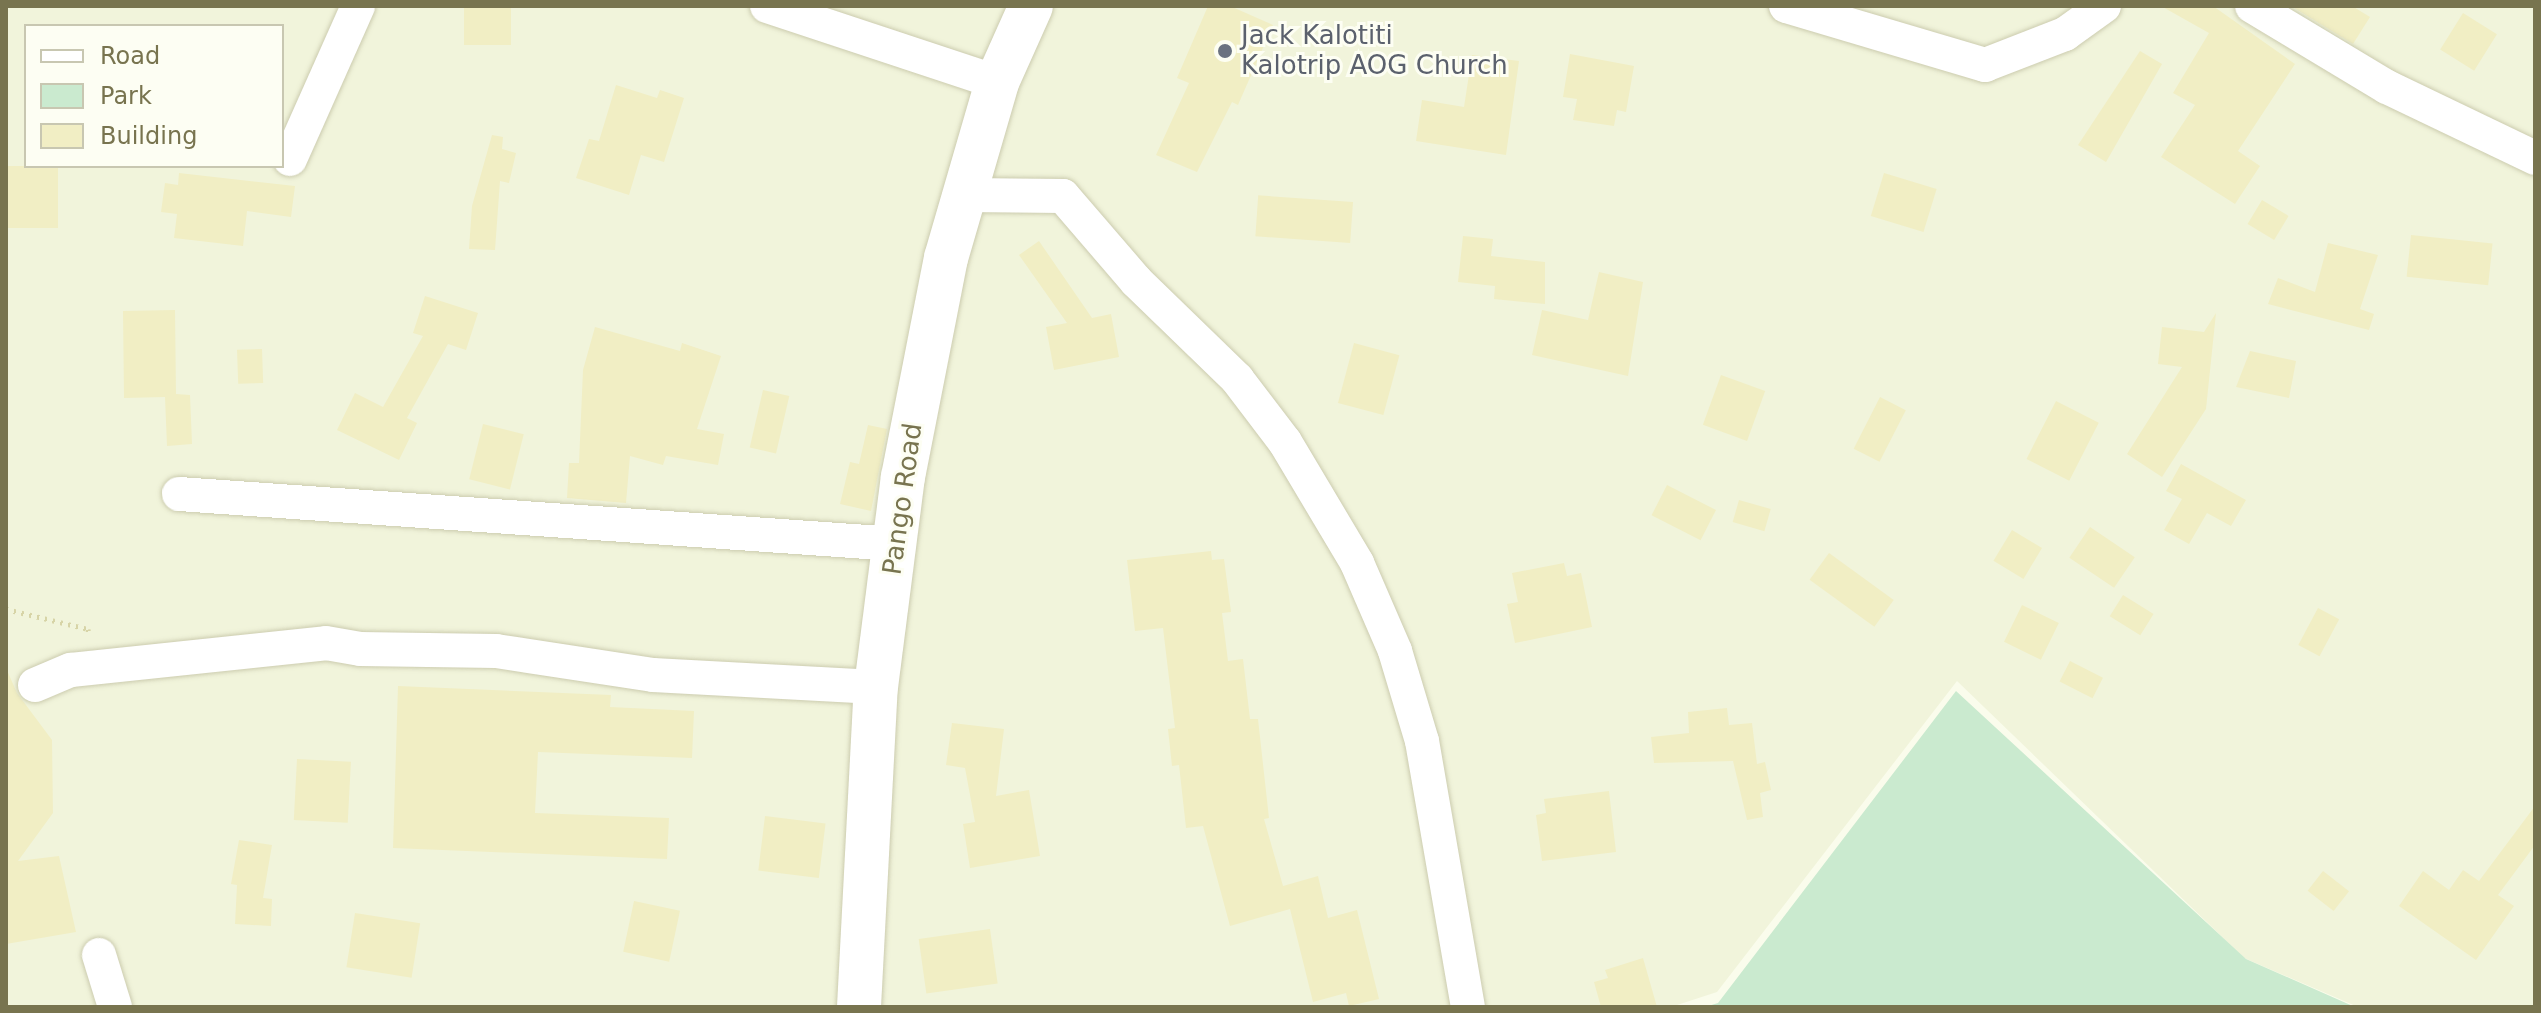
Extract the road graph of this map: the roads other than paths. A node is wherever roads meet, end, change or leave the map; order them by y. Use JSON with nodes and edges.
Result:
{"nodes":[{"id":1,"x":358,"y":6,"type":"edge"},
{"id":2,"x":767,"y":6,"type":"edge"},
{"id":3,"x":1031,"y":6,"type":"edge"},
{"id":4,"x":1786,"y":6,"type":"edge"},
{"id":5,"x":2104,"y":6,"type":"edge"},
{"id":6,"x":2252,"y":6,"type":"edge"},
{"id":7,"x":997,"y":82,"type":"junction"},
{"id":8,"x":2535,"y":158,"type":"edge"},
{"id":9,"x":290,"y":159,"type":"dead end"},
{"id":10,"x":965,"y":195,"type":"junction"},
{"id":11,"x":179,"y":494,"type":"dead end"},
{"id":12,"x":895,"y":544,"type":"junction"},
{"id":13,"x":35,"y":685,"type":"dead end"},
{"id":14,"x":876,"y":687,"type":"junction"},
{"id":15,"x":99,"y":955,"type":"dead end"},
{"id":16,"x":115,"y":1007,"type":"edge"},
{"id":17,"x":859,"y":1007,"type":"edge"},
{"id":18,"x":1468,"y":1007,"type":"edge"}],
"edges":[{"from":1,"to":9,"type":"street"},
{"from":2,"to":7,"type":"street"},
{"from":3,"to":7,"type":"street","name":"Pango Road"},
{"from":4,"to":5,"type":"street"},
{"from":6,"to":8,"type":"street"},
{"from":7,"to":10,"type":"street","name":"Pango Road"},
{"from":10,"to":12,"type":"street","name":"Pango Road"},
{"from":10,"to":18,"type":"street"},
{"from":11,"to":12,"type":"street"},
{"from":12,"to":14,"type":"street","name":"Pango Road"},
{"from":13,"to":14,"type":"street"},
{"from":14,"to":17,"type":"street","name":"Pango Road"},
{"from":15,"to":16,"type":"street"}]}
